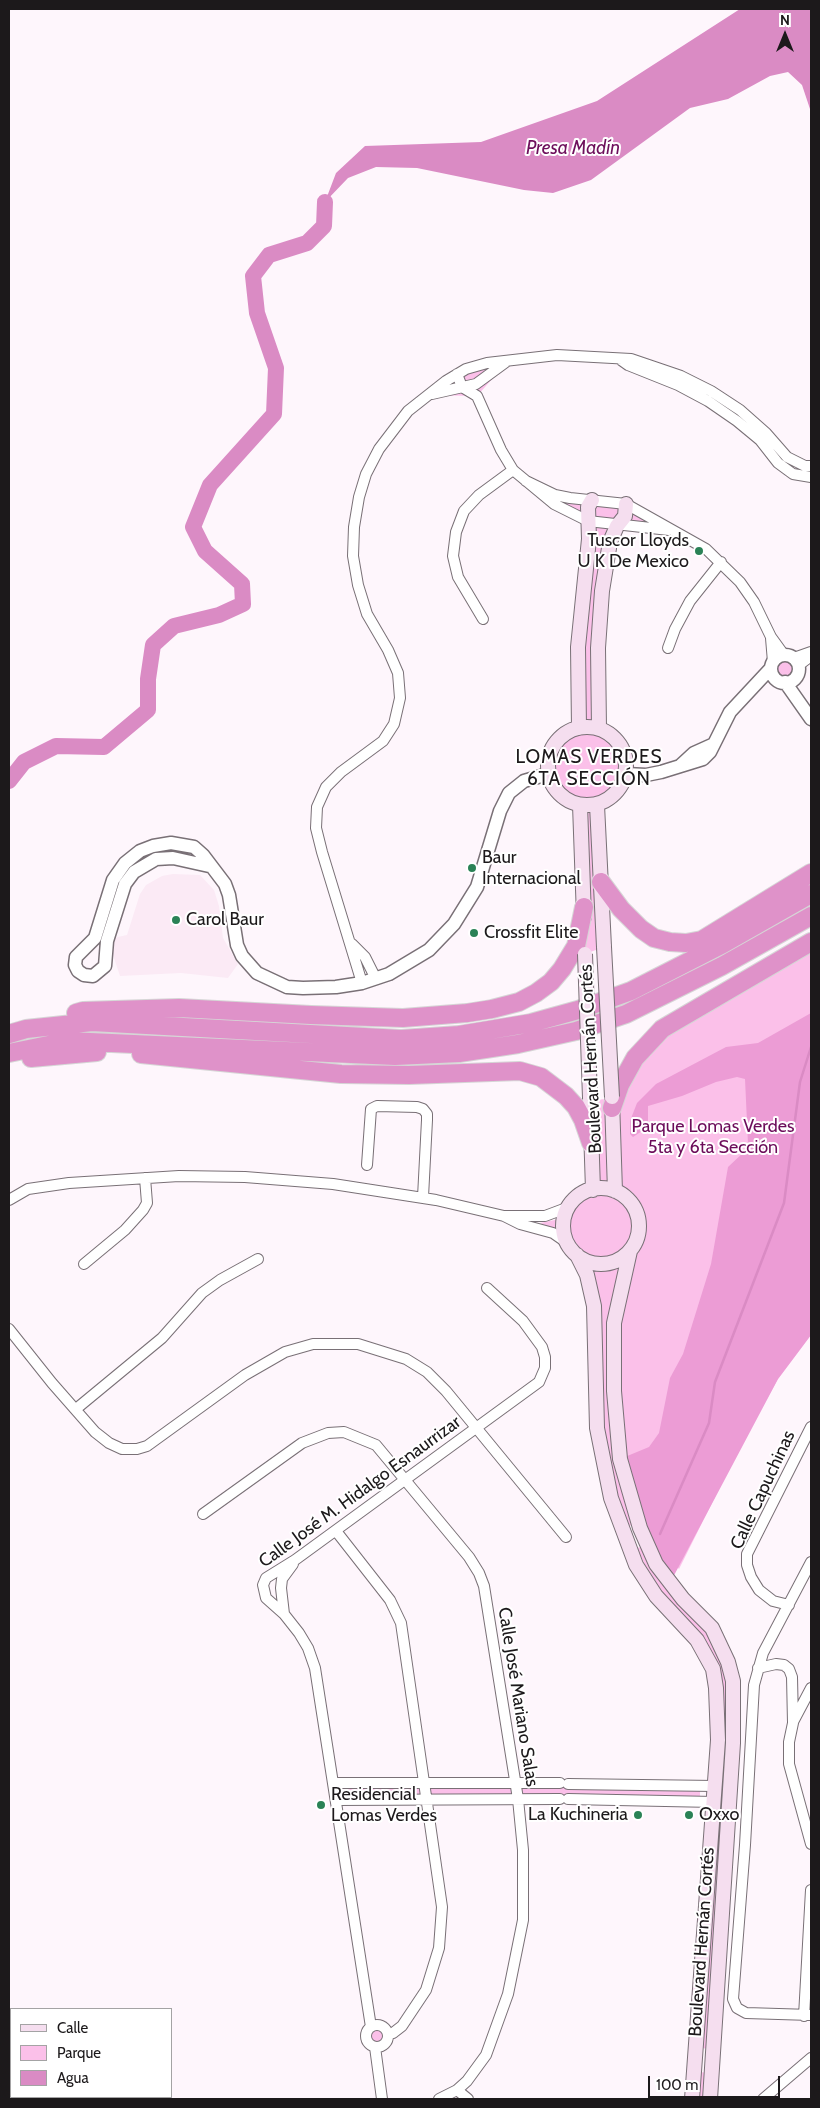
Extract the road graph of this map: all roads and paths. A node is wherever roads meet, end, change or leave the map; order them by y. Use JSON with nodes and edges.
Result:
{"nodes":[{"id":1,"x":621,"y":359,"type":"junction"},
{"id":2,"x":509,"y":360,"type":"junction"},
{"id":3,"x":475,"y":366,"type":"junction"},
{"id":4,"x":457,"y":374,"type":"junction"},
{"id":5,"x":483,"y":380,"type":"junction"},
{"id":6,"x":462,"y":387,"type":"junction"},
{"id":7,"x":426,"y":396,"type":"junction"},
{"id":8,"x":477,"y":396,"type":"junction"},
{"id":9,"x":811,"y":466,"type":"edge"},
{"id":10,"x":513,"y":470,"type":"junction"},
{"id":11,"x":811,"y":477,"type":"edge"},
{"id":12,"x":526,"y":481,"type":"junction"},
{"id":13,"x":592,"y":500,"type":"junction"},
{"id":14,"x":626,"y":504,"type":"junction"},
{"id":15,"x":588,"y":521,"type":"junction"},
{"id":16,"x":617,"y":526,"type":"junction"},
{"id":17,"x":673,"y":530,"type":"junction"},
{"id":18,"x":721,"y":562,"type":"junction"},
{"id":19,"x":483,"y":619,"type":"dead end"},
{"id":20,"x":668,"y":648,"type":"dead end"},
{"id":21,"x":811,"y":654,"type":"edge"},
{"id":22,"x":785,"y":668,"type":"junction"},
{"id":23,"x":811,"y":720,"type":"edge"},
{"id":24,"x":579,"y":728,"type":"junction"},
{"id":25,"x":599,"y":728,"type":"junction"},
{"id":26,"x":548,"y":774,"type":"junction"},
{"id":27,"x":626,"y":774,"type":"junction"},
{"id":28,"x":580,"y":805,"type":"junction"},
{"id":29,"x":597,"y":805,"type":"junction"},
{"id":30,"x":209,"y":866,"type":"junction"},
{"id":31,"x":811,"y":873,"type":"edge"},
{"id":32,"x":601,"y":882,"type":"junction"},
{"id":33,"x":811,"y":894,"type":"edge"},
{"id":34,"x":584,"y":907,"type":"junction"},
{"id":35,"x":811,"y":916,"type":"edge"},
{"id":36,"x":811,"y":942,"type":"edge"},
{"id":37,"x":352,"y":944,"type":"junction"},
{"id":38,"x":376,"y":979,"type":"junction"},
{"id":39,"x":362,"y":983,"type":"junction"},
{"id":40,"x":26,"y":1029,"type":"junction"},
{"id":41,"x":9,"y":1034,"type":"edge"},
{"id":42,"x":9,"y":1052,"type":"edge"},
{"id":43,"x":9,"y":1062,"type":"edge"},
{"id":44,"x":612,"y":1103,"type":"junction"},
{"id":45,"x":591,"y":1143,"type":"junction"},
{"id":46,"x":367,"y":1165,"type":"dead end"},
{"id":47,"x":145,"y":1178,"type":"junction"},
{"id":48,"x":593,"y":1190,"type":"junction"},
{"id":49,"x":615,"y":1191,"type":"junction"},
{"id":50,"x":423,"y":1198,"type":"junction"},
{"id":51,"x":9,"y":1200,"type":"edge"},
{"id":52,"x":569,"y":1206,"type":"junction"},
{"id":53,"x":534,"y":1222,"type":"junction"},
{"id":54,"x":566,"y":1242,"type":"junction"},
{"id":55,"x":630,"y":1251,"type":"junction"},
{"id":56,"x":577,"y":1256,"type":"junction"},
{"id":57,"x":258,"y":1259,"type":"dead end"},
{"id":58,"x":84,"y":1264,"type":"dead end"},
{"id":59,"x":487,"y":1288,"type":"dead end"},
{"id":60,"x":9,"y":1329,"type":"edge"},
{"id":61,"x":76,"y":1409,"type":"junction"},
{"id":62,"x":811,"y":1427,"type":"edge"},
{"id":63,"x":477,"y":1428,"type":"junction"},
{"id":64,"x":406,"y":1480,"type":"junction"},
{"id":65,"x":203,"y":1514,"type":"dead end"},
{"id":66,"x":640,"y":1528,"type":"junction"},
{"id":67,"x":336,"y":1531,"type":"junction"},
{"id":68,"x":623,"y":1534,"type":"junction"},
{"id":69,"x":566,"y":1537,"type":"dead end"},
{"id":70,"x":646,"y":1543,"type":"junction"},
{"id":71,"x":629,"y":1549,"type":"junction"},
{"id":72,"x":295,"y":1560,"type":"junction"},
{"id":73,"x":811,"y":1562,"type":"edge"},
{"id":74,"x":789,"y":1605,"type":"junction"},
{"id":75,"x":284,"y":1614,"type":"junction"},
{"id":76,"x":758,"y":1668,"type":"junction"},
{"id":77,"x":811,"y":1688,"type":"edge"},
{"id":78,"x":793,"y":1723,"type":"junction"},
{"id":79,"x":425,"y":1782,"type":"junction"},
{"id":80,"x":516,"y":1782,"type":"junction"},
{"id":81,"x":333,"y":1783,"type":"junction"},
{"id":82,"x":595,"y":1784,"type":"junction"},
{"id":83,"x":715,"y":1786,"type":"junction"},
{"id":84,"x":427,"y":1799,"type":"junction"},
{"id":85,"x":518,"y":1799,"type":"junction"},
{"id":86,"x":596,"y":1799,"type":"junction"},
{"id":87,"x":336,"y":1800,"type":"junction"},
{"id":88,"x":714,"y":1802,"type":"junction"},
{"id":89,"x":811,"y":1844,"type":"edge"},
{"id":90,"x":811,"y":1890,"type":"edge"},
{"id":91,"x":808,"y":2016,"type":"edge"},
{"id":92,"x":372,"y":2027,"type":"junction"},
{"id":93,"x":388,"y":2034,"type":"junction"},
{"id":94,"x":375,"y":2046,"type":"junction"},
{"id":95,"x":696,"y":2051,"type":"junction"},
{"id":96,"x":714,"y":2053,"type":"junction"},
{"id":97,"x":811,"y":2058,"type":"edge"},
{"id":98,"x":695,"y":2069,"type":"junction"},
{"id":99,"x":713,"y":2071,"type":"junction"},
{"id":100,"x":457,"y":2090,"type":"junction"},
{"id":101,"x":382,"y":2099,"type":"edge"},
{"id":102,"x":439,"y":2099,"type":"edge"},
{"id":103,"x":468,"y":2099,"type":"edge"},
{"id":104,"x":692,"y":2099,"type":"edge"},
{"id":105,"x":710,"y":2099,"type":"edge"},
{"id":106,"x":763,"y":2099,"type":"edge"}],
"edges":[{"from":1,"to":2,"type":"street"},
{"from":1,"to":9,"type":"street"},
{"from":1,"to":11,"type":"street"},
{"from":2,"to":3,"type":"street"},
{"from":2,"to":5,"type":"street"},
{"from":3,"to":4,"type":"street"},
{"from":3,"to":5,"type":"street"},
{"from":4,"to":6,"type":"street"},
{"from":4,"to":7,"type":"street"},
{"from":5,"to":6,"type":"street"},
{"from":5,"to":8,"type":"street"},
{"from":6,"to":7,"type":"street"},
{"from":6,"to":8,"type":"street"},
{"from":7,"to":37,"type":"street"},
{"from":8,"to":10,"type":"street"},
{"from":10,"to":12,"type":"street"},
{"from":10,"to":19,"type":"street"},
{"from":12,"to":13,"type":"street"},
{"from":12,"to":15,"type":"street"},
{"from":13,"to":14,"type":"street"},
{"from":13,"to":15,"type":"main road"},
{"from":14,"to":16,"type":"main road"},
{"from":14,"to":17,"type":"street"},
{"from":15,"to":16,"type":"street"},
{"from":15,"to":24,"type":"main road"},
{"from":16,"to":17,"type":"street"},
{"from":16,"to":25,"type":"main road"},
{"from":17,"to":18,"type":"street"},
{"from":18,"to":20,"type":"street"},
{"from":18,"to":22,"type":"street"},
{"from":21,"to":22,"type":"street"},
{"from":22,"to":23,"type":"street"},
{"from":22,"to":27,"type":"street"},
{"from":24,"to":25,"type":"main road"},
{"from":24,"to":26,"type":"main road"},
{"from":25,"to":27,"type":"main road"},
{"from":26,"to":28,"type":"main road"},
{"from":26,"to":38,"type":"street"},
{"from":27,"to":29,"type":"main road"},
{"from":28,"to":29,"type":"main road"},
{"from":28,"to":34,"type":"main road","name":"Boulevard Hernán Cortés"},
{"from":29,"to":32,"type":"main road","name":"Boulevard Hernán Cortés"},
{"from":30,"to":30,"type":"street"},
{"from":30,"to":39,"type":"street"},
{"from":31,"to":32,"type":"highway"},
{"from":32,"to":44,"type":"main road","name":"Boulevard Hernán Cortés","bridge":true},
{"from":33,"to":40,"type":"highway"},
{"from":34,"to":40,"type":"highway"},
{"from":34,"to":45,"type":"main road","name":"Boulevard Hernán Cortés","bridge":true},
{"from":35,"to":42,"type":"highway"},
{"from":36,"to":44,"type":"highway"},
{"from":37,"to":38,"type":"street"},
{"from":37,"to":39,"type":"street"},
{"from":38,"to":39,"type":"street"},
{"from":40,"to":41,"type":"highway"},
{"from":43,"to":45,"type":"highway"},
{"from":44,"to":49,"type":"main road","name":"Boulevard Hernán Cortés"},
{"from":45,"to":48,"type":"main road","name":"Boulevard Hernán Cortés"},
{"from":46,"to":50,"type":"street"},
{"from":47,"to":50,"type":"street"},
{"from":47,"to":51,"type":"street"},
{"from":47,"to":58,"type":"street"},
{"from":48,"to":49,"type":"main road"},
{"from":48,"to":52,"type":"main road"},
{"from":49,"to":55,"type":"main road"},
{"from":50,"to":53,"type":"street"},
{"from":52,"to":53,"type":"street"},
{"from":52,"to":54,"type":"main road"},
{"from":53,"to":54,"type":"street"},
{"from":54,"to":56,"type":"main road"},
{"from":55,"to":56,"type":"main road"},
{"from":55,"to":66,"type":"main road","name":"Boulevard Hernán Cortés"},
{"from":56,"to":68,"type":"main road","name":"Boulevard Hernán Cortés"},
{"from":57,"to":61,"type":"street"},
{"from":59,"to":63,"type":"street","name":"Calle José M. Hidalgo Esnaurrizar"},
{"from":60,"to":61,"type":"street"},
{"from":61,"to":63,"type":"street"},
{"from":62,"to":74,"type":"street","name":"Calle Capuchinas"},
{"from":63,"to":64,"type":"street","name":"Calle José M. Hidalgo Esnaurrizar"},
{"from":63,"to":69,"type":"street"},
{"from":64,"to":65,"type":"street","name":"Calle José Mariano Salas"},
{"from":64,"to":67,"type":"street","name":"Calle José M. Hidalgo Esnaurrizar"},
{"from":64,"to":80,"type":"street","name":"Calle José Mariano Salas"},
{"from":66,"to":68,"type":"main road"},
{"from":66,"to":70,"type":"main road","name":"Boulevard Hernán Cortés"},
{"from":67,"to":72,"type":"street","name":"Calle José M. Hidalgo Esnaurrizar"},
{"from":67,"to":79,"type":"street"},
{"from":68,"to":71,"type":"main road","name":"Boulevard Hernán Cortés"},
{"from":70,"to":71,"type":"main road"},
{"from":70,"to":96,"type":"main road","name":"Boulevard Hernán Cortés"},
{"from":71,"to":83,"type":"main road","name":"Boulevard Hernán Cortés"},
{"from":72,"to":75,"type":"street"},
{"from":72,"to":75,"type":"street","name":"Calle José M. Hidalgo Esnaurrizar"},
{"from":73,"to":74,"type":"street"},
{"from":74,"to":76,"type":"street"},
{"from":75,"to":81,"type":"street","name":"Calle José M. Hidalgo Esnaurrizar"},
{"from":76,"to":78,"type":"street"},
{"from":76,"to":91,"type":"street"},
{"from":77,"to":78,"type":"street"},
{"from":78,"to":89,"type":"street"},
{"from":79,"to":80,"type":"street"},
{"from":79,"to":81,"type":"street"},
{"from":79,"to":84,"type":"street"},
{"from":80,"to":82,"type":"street"},
{"from":80,"to":85,"type":"street","name":"Calle José Mariano Salas"},
{"from":81,"to":87,"type":"street","name":"Calle José M. Hidalgo Esnaurrizar"},
{"from":82,"to":83,"type":"street"},
{"from":82,"to":86,"type":"street"},
{"from":83,"to":88,"type":"main road","name":"Boulevard Hernán Cortés"},
{"from":84,"to":85,"type":"street"},
{"from":84,"to":87,"type":"street"},
{"from":84,"to":93,"type":"street"},
{"from":85,"to":86,"type":"street"},
{"from":85,"to":100,"type":"street","name":"Calle José Mariano Salas"},
{"from":86,"to":88,"type":"street"},
{"from":87,"to":92,"type":"street","name":"Calle José M. Hidalgo Esnaurrizar"},
{"from":88,"to":95,"type":"main road","name":"Boulevard Hernán Cortés"},
{"from":90,"to":91,"type":"street"},
{"from":92,"to":93,"type":"street"},
{"from":92,"to":94,"type":"street"},
{"from":93,"to":94,"type":"street"},
{"from":94,"to":101,"type":"street"},
{"from":95,"to":96,"type":"main road"},
{"from":95,"to":98,"type":"main road","name":"Boulevard Hernán Cortés"},
{"from":96,"to":99,"type":"main road","name":"Boulevard Hernán Cortés"},
{"from":97,"to":106,"type":"street"},
{"from":98,"to":99,"type":"main road"},
{"from":98,"to":104,"type":"main road","name":"Boulevard Hernán Cortés"},
{"from":99,"to":105,"type":"main road","name":"Boulevard Hernán Cortés"},
{"from":100,"to":102,"type":"street","name":"Calle José Mariano Salas"},
{"from":100,"to":103,"type":"street"}]}
